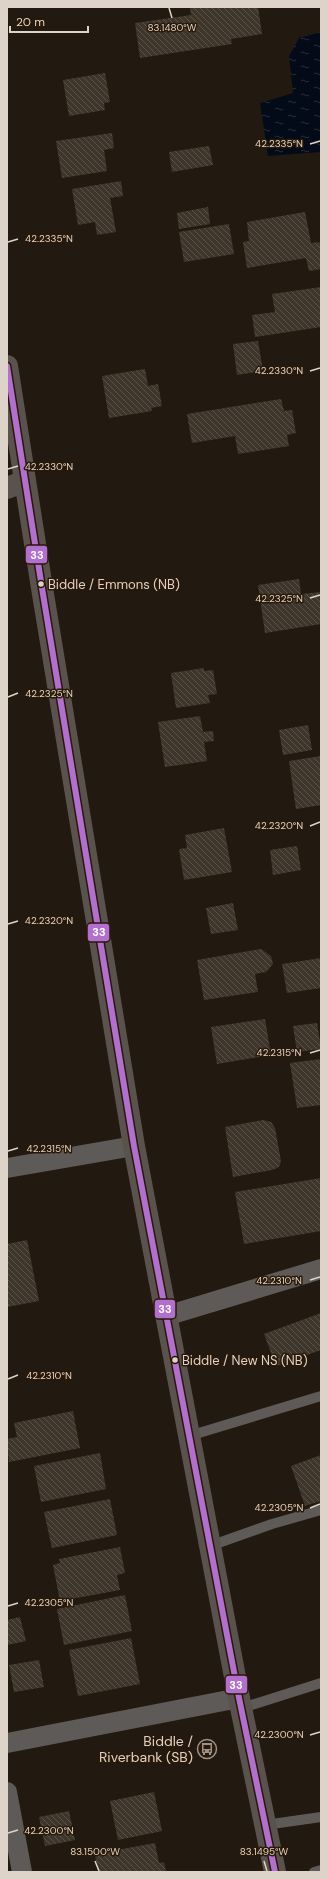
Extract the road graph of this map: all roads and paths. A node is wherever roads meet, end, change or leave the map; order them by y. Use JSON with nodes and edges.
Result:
{"nodes":[{"id":1,"x":7,"y":366,"type":"edge"},
{"id":2,"x":16,"y":485,"type":"edge"},
{"id":3,"x":134,"y":1146,"type":"junction"},
{"id":4,"x":7,"y":1168,"type":"edge"},
{"id":5,"x":321,"y":1269,"type":"edge"},
{"id":6,"x":166,"y":1316,"type":"junction"},
{"id":7,"x":321,"y":1396,"type":"edge"},
{"id":8,"x":189,"y":1436,"type":"junction"},
{"id":9,"x":321,"y":1510,"type":"edge"},
{"id":10,"x":210,"y":1546,"type":"junction"},
{"id":11,"x":321,"y":1683,"type":"edge"},
{"id":12,"x":240,"y":1703,"type":"junction"},
{"id":13,"x":7,"y":1743,"type":"edge"},
{"id":14,"x":7,"y":1792,"type":"edge"},
{"id":15,"x":321,"y":1817,"type":"edge"},
{"id":16,"x":265,"y":1825,"type":"junction"},
{"id":17,"x":321,"y":1870,"type":"edge"},
{"id":18,"x":22,"y":1872,"type":"edge"},
{"id":19,"x":275,"y":1872,"type":"edge"},
{"id":20,"x":314,"y":1872,"type":"edge"}],
"edges":[{"from":1,"to":2,"type":"main road"},
{"from":2,"to":3,"type":"main road"},
{"from":3,"to":4,"type":"street"},
{"from":3,"to":6,"type":"main road"},
{"from":5,"to":6,"type":"street"},
{"from":6,"to":8,"type":"main road"},
{"from":7,"to":8,"type":"lane"},
{"from":8,"to":10,"type":"main road"},
{"from":9,"to":10,"type":"lane"},
{"from":10,"to":12,"type":"main road"},
{"from":11,"to":12,"type":"lane"},
{"from":12,"to":13,"type":"street"},
{"from":12,"to":16,"type":"main road"},
{"from":14,"to":18,"type":"street"},
{"from":15,"to":16,"type":"lane"},
{"from":16,"to":19,"type":"main road"},
{"from":17,"to":20,"type":"lane"}]}
